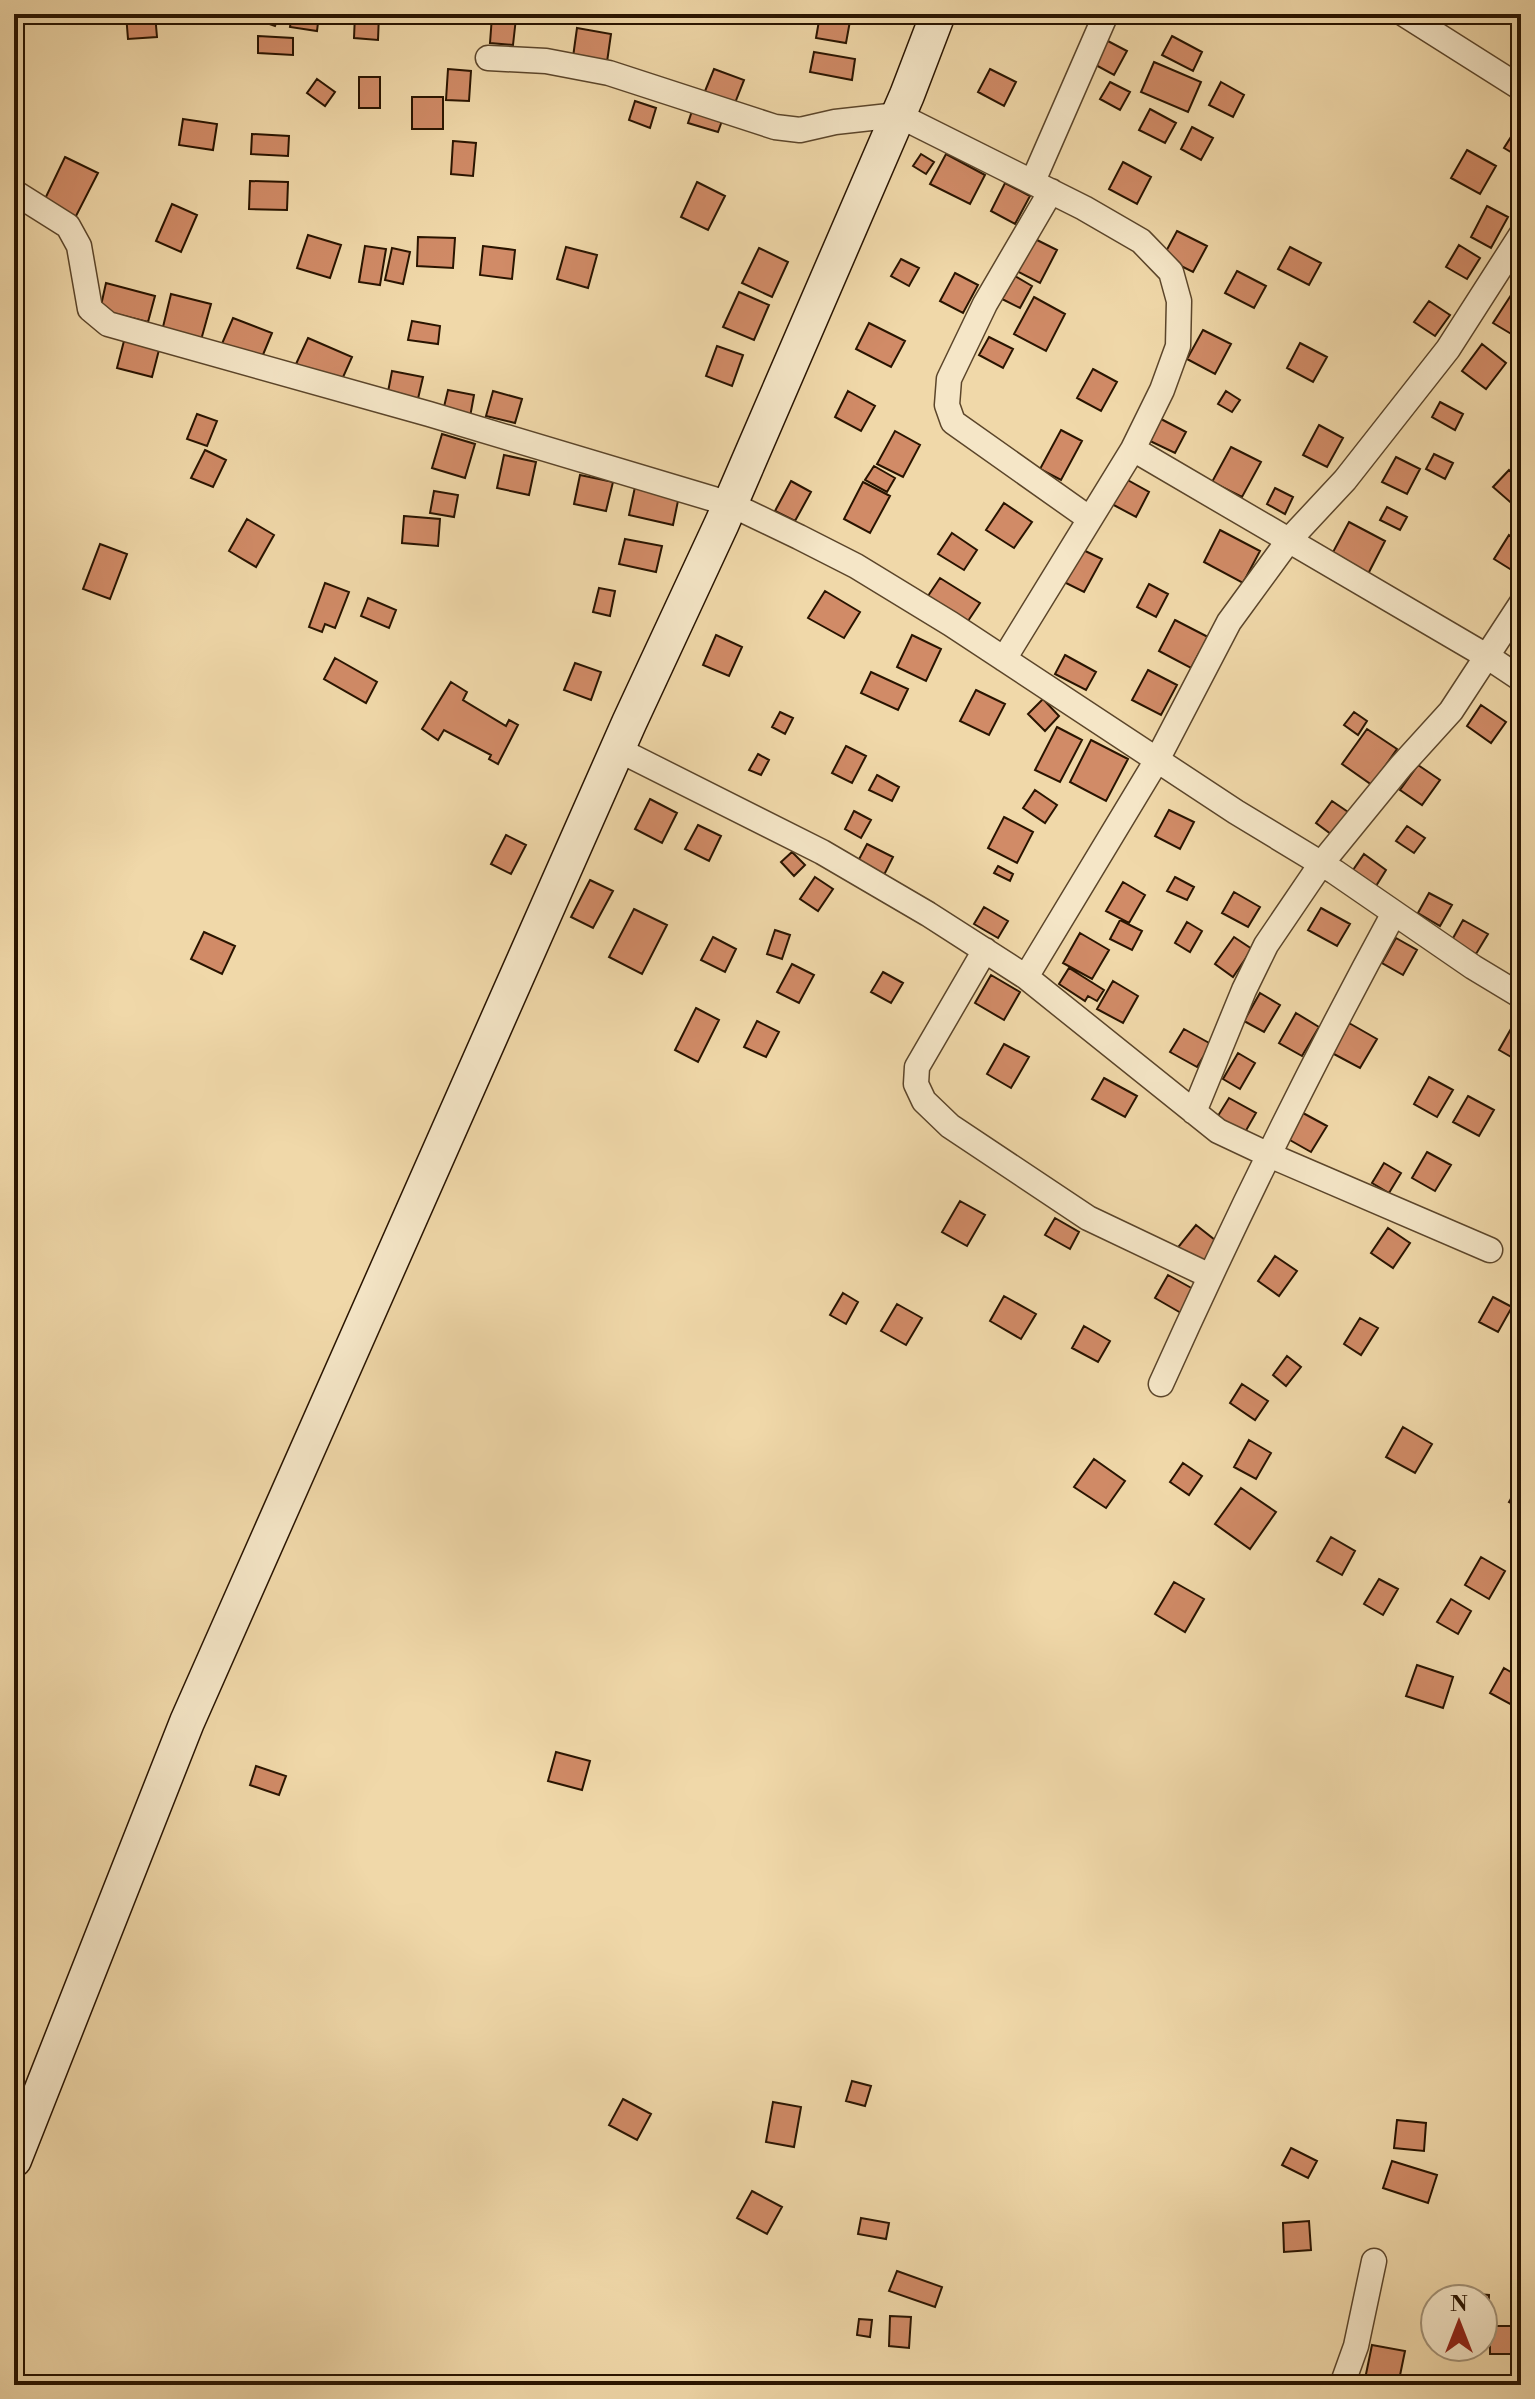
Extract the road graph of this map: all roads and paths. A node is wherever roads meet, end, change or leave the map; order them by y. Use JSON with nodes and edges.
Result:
{"nodes":[{"id":1,"x":938,"y":14,"type":"edge"},
{"id":2,"x":1106,"y":14,"type":"edge"},
{"id":3,"x":1404,"y":14,"type":"edge"},
{"id":4,"x":488,"y":58,"type":"dead end"},
{"id":5,"x":1521,"y":88,"type":"edge"},
{"id":6,"x":898,"y":115,"type":"junction"},
{"id":7,"x":1042,"y":186,"type":"junction"},
{"id":8,"x":14,"y":192,"type":"edge"},
{"id":9,"x":1521,"y":235,"type":"edge"},
{"id":10,"x":1133,"y":449,"type":"junction"},
{"id":11,"x":730,"y":504,"type":"junction"},
{"id":12,"x":1090,"y":519,"type":"junction"},
{"id":13,"x":1289,"y":540,"type":"junction"},
{"id":14,"x":1521,"y":604,"type":"edge"},
{"id":15,"x":1488,"y":657,"type":"junction"},
{"id":16,"x":1004,"y":659,"type":"junction"},
{"id":17,"x":1521,"y":679,"type":"edge"},
{"id":18,"x":617,"y":749,"type":"junction"},
{"id":19,"x":1157,"y":760,"type":"junction"},
{"id":20,"x":1321,"y":864,"type":"junction"},
{"id":21,"x":1394,"y":913,"type":"junction"},
{"id":22,"x":985,"y":950,"type":"junction"},
{"id":23,"x":1026,"y":977,"type":"junction"},
{"id":24,"x":1521,"y":996,"type":"edge"},
{"id":25,"x":1194,"y":1112,"type":"junction"},
{"id":26,"x":1269,"y":1155,"type":"junction"},
{"id":27,"x":1490,"y":1250,"type":"dead end"},
{"id":28,"x":1210,"y":1276,"type":"junction"},
{"id":29,"x":1161,"y":1384,"type":"dead end"},
{"id":30,"x":14,"y":2160,"type":"edge"},
{"id":31,"x":1374,"y":2261,"type":"dead end"},
{"id":32,"x":1342,"y":2385,"type":"edge"}],
"edges":[{"from":1,"to":6,"type":"main road"},
{"from":2,"to":7,"type":"street"},
{"from":3,"to":5,"type":"street"},
{"from":4,"to":6,"type":"street"},
{"from":6,"to":7,"type":"street"},
{"from":6,"to":11,"type":"main road"},
{"from":7,"to":10,"type":"street"},
{"from":7,"to":12,"type":"street"},
{"from":8,"to":11,"type":"street"},
{"from":9,"to":13,"type":"street"},
{"from":10,"to":12,"type":"street"},
{"from":10,"to":13,"type":"street"},
{"from":11,"to":16,"type":"street"},
{"from":11,"to":18,"type":"main road"},
{"from":12,"to":16,"type":"street"},
{"from":13,"to":15,"type":"street"},
{"from":13,"to":19,"type":"street"},
{"from":14,"to":15,"type":"street"},
{"from":15,"to":17,"type":"street"},
{"from":15,"to":20,"type":"street"},
{"from":16,"to":19,"type":"street"},
{"from":18,"to":22,"type":"street"},
{"from":18,"to":30,"type":"main road"},
{"from":19,"to":20,"type":"street"},
{"from":19,"to":23,"type":"street"},
{"from":20,"to":21,"type":"street"},
{"from":20,"to":25,"type":"street"},
{"from":21,"to":24,"type":"street"},
{"from":21,"to":26,"type":"street"},
{"from":22,"to":23,"type":"street"},
{"from":22,"to":28,"type":"street"},
{"from":23,"to":25,"type":"street"},
{"from":25,"to":26,"type":"street"},
{"from":26,"to":27,"type":"street"},
{"from":26,"to":28,"type":"street"},
{"from":28,"to":29,"type":"street"},
{"from":31,"to":32,"type":"street"}]}
